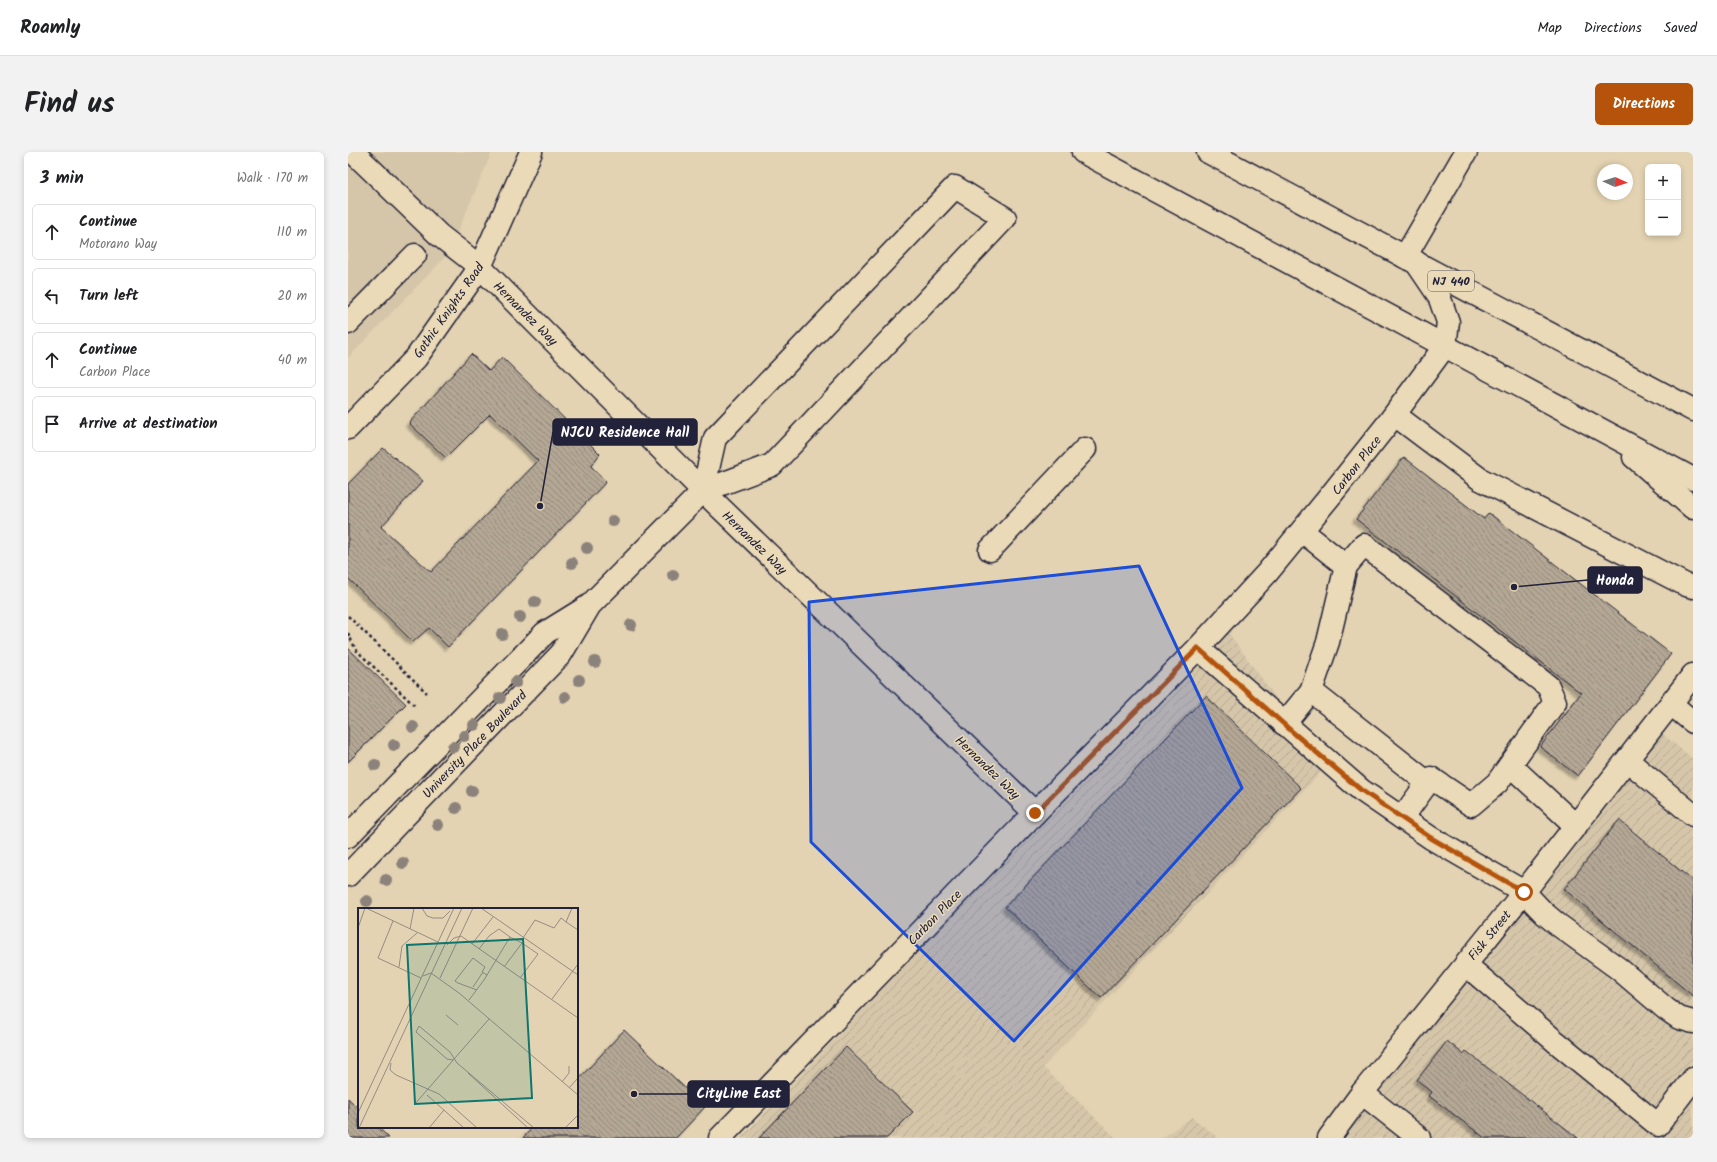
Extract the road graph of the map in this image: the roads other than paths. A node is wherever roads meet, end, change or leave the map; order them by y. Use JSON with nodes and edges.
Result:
{"nodes":[{"id":1,"x":352,"y":152,"type":"edge"},
{"id":2,"x":531,"y":152,"type":"edge"},
{"id":3,"x":1082,"y":152,"type":"edge"},
{"id":4,"x":1208,"y":152,"type":"edge"},
{"id":5,"x":1466,"y":152,"type":"edge"},
{"id":6,"x":415,"y":255,"type":"dead end"},
{"id":7,"x":1410,"y":260,"type":"junction"},
{"id":8,"x":480,"y":267,"type":"junction"},
{"id":9,"x":348,"y":324,"type":"edge"},
{"id":10,"x":1445,"y":346,"type":"junction"},
{"id":11,"x":1693,"y":410,"type":"edge"},
{"id":12,"x":1395,"y":415,"type":"junction"},
{"id":13,"x":348,"y":428,"type":"edge"},
{"id":14,"x":1603,"y":431,"type":"junction"},
{"id":15,"x":1085,"y":449,"type":"dead end"},
{"id":16,"x":1693,"y":479,"type":"edge"},
{"id":17,"x":703,"y":491,"type":"junction"},
{"id":18,"x":1693,"y":508,"type":"edge"},
{"id":19,"x":1302,"y":531,"type":"junction"},
{"id":20,"x":990,"y":550,"type":"dead end"},
{"id":21,"x":1346,"y":566,"type":"junction"},
{"id":22,"x":1693,"y":588,"type":"edge"},
{"id":23,"x":590,"y":605,"type":"junction"},
{"id":24,"x":1198,"y":648,"type":"junction"},
{"id":25,"x":1693,"y":676,"type":"edge"},
{"id":26,"x":1311,"y":691,"type":"junction"},
{"id":27,"x":1671,"y":704,"type":"junction"},
{"id":28,"x":1693,"y":722,"type":"edge"},
{"id":29,"x":1284,"y":724,"type":"junction"},
{"id":30,"x":1627,"y":760,"type":"junction"},
{"id":31,"x":1510,"y":765,"type":"junction"},
{"id":32,"x":1428,"y":783,"type":"junction"},
{"id":33,"x":1035,"y":813,"type":"junction"},
{"id":34,"x":1693,"y":815,"type":"edge"},
{"id":35,"x":1402,"y":818,"type":"junction"},
{"id":36,"x":1576,"y":826,"type":"junction"},
{"id":37,"x":348,"y":836,"type":"edge"},
{"id":38,"x":348,"y":875,"type":"edge"},
{"id":39,"x":1524,"y":892,"type":"junction"},
{"id":40,"x":1466,"y":965,"type":"junction"},
{"id":41,"x":1693,"y":1022,"type":"edge"},
{"id":42,"x":1693,"y":1079,"type":"edge"},
{"id":43,"x":1362,"y":1093,"type":"junction"},
{"id":44,"x":1653,"y":1132,"type":"edge"},
{"id":45,"x":720,"y":1138,"type":"edge"},
{"id":46,"x":1329,"y":1138,"type":"edge"},
{"id":47,"x":1419,"y":1138,"type":"edge"}],
"edges":[{"from":1,"to":8,"type":"main road","name":"Hernandez Way"},
{"from":2,"to":8,"type":"main road","name":"Gothic Knights Road"},
{"from":3,"to":10,"type":"main road"},
{"from":4,"to":7,"type":"main road","number":"NJ 440"},
{"from":5,"to":7,"type":"main road"},
{"from":6,"to":9,"type":"main road"},
{"from":7,"to":10,"type":"main road","name":"Carbon Place"},
{"from":7,"to":11,"type":"main road","number":"NJ 440"},
{"from":8,"to":13,"type":"main road","name":"Gothic Knights Road"},
{"from":8,"to":17,"type":"main road","name":"Hernandez Way"},
{"from":10,"to":12,"type":"main road","name":"Carbon Place"},
{"from":10,"to":14,"type":"main road"},
{"from":12,"to":19,"type":"main road","name":"Carbon Place"},
{"from":12,"to":22,"type":"main road"},
{"from":14,"to":16,"type":"main road"},
{"from":14,"to":18,"type":"main road"},
{"from":15,"to":20,"type":"main road"},
{"from":17,"to":17,"type":"main road"},
{"from":17,"to":23,"type":"main road","name":"University Place Boulevard"},
{"from":17,"to":33,"type":"main road","name":"Hernandez Way"},
{"from":19,"to":21,"type":"main road"},
{"from":19,"to":24,"type":"main road","name":"Carbon Place"},
{"from":21,"to":26,"type":"main road"},
{"from":21,"to":31,"type":"main road"},
{"from":23,"to":37,"type":"main road","name":"University Place Boulevard"},
{"from":23,"to":38,"type":"main road","name":"University Place Boulevard"},
{"from":24,"to":29,"type":"main road"},
{"from":24,"to":33,"type":"main road","name":"Carbon Place"},
{"from":25,"to":27,"type":"main road","name":"Fisk Street"},
{"from":26,"to":29,"type":"main road"},
{"from":26,"to":32,"type":"main road"},
{"from":27,"to":28,"type":"main road"},
{"from":27,"to":30,"type":"main road","name":"Fisk Street"},
{"from":29,"to":35,"type":"main road"},
{"from":30,"to":34,"type":"main road"},
{"from":30,"to":36,"type":"main road","name":"Fisk Street"},
{"from":31,"to":32,"type":"main road"},
{"from":31,"to":36,"type":"main road"},
{"from":32,"to":35,"type":"main road"},
{"from":33,"to":45,"type":"main road","name":"Carbon Place"},
{"from":35,"to":39,"type":"main road"},
{"from":36,"to":39,"type":"main road","name":"Fisk Street"},
{"from":39,"to":40,"type":"main road","name":"Fisk Street"},
{"from":39,"to":41,"type":"main road"},
{"from":40,"to":43,"type":"main road","name":"Fisk Street"},
{"from":40,"to":44,"type":"main road"},
{"from":42,"to":44,"type":"main road"},
{"from":43,"to":46,"type":"main road","name":"Fisk Street"},
{"from":43,"to":47,"type":"main road"}]}
